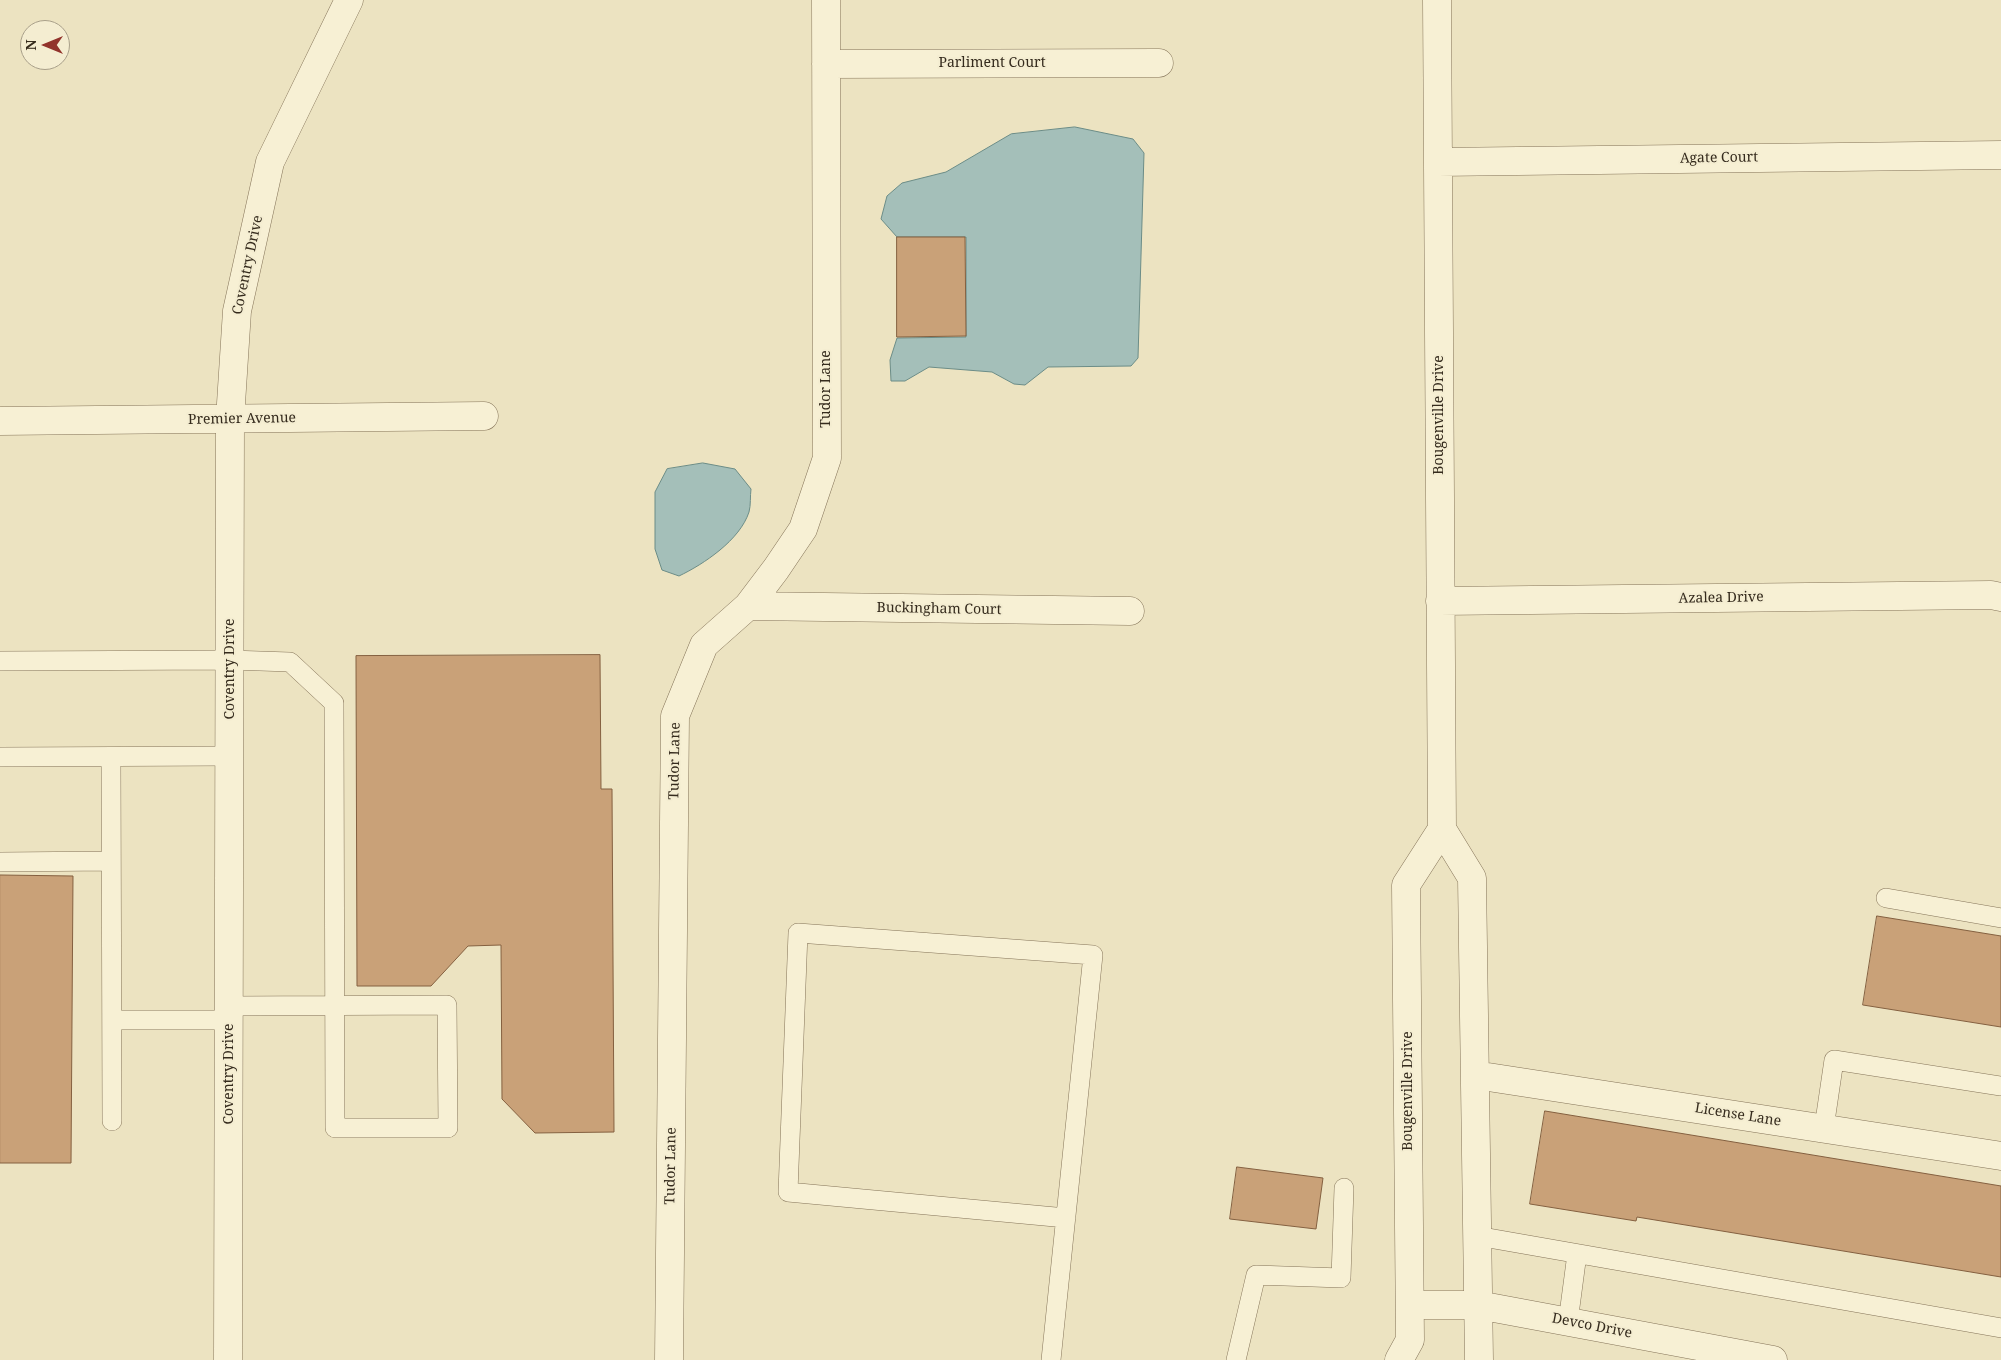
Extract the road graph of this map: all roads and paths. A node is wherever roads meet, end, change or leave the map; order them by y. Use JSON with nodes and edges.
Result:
{"nodes":[{"id":1,"x":349,"y":0,"type":"edge"},
{"id":2,"x":826,"y":0,"type":"edge"},
{"id":3,"x":1437,"y":0,"type":"edge"},
{"id":4,"x":1159,"y":63,"type":"dead end"},
{"id":5,"x":826,"y":64,"type":"junction"},
{"id":6,"x":2001,"y":155,"type":"edge"},
{"id":7,"x":1438,"y":162,"type":"junction"},
{"id":8,"x":484,"y":416,"type":"dead end"},
{"id":9,"x":230,"y":419,"type":"junction"},
{"id":10,"x":0,"y":421,"type":"edge"},
{"id":11,"x":2001,"y":597,"type":"edge"},
{"id":12,"x":1440,"y":601,"type":"junction"},
{"id":13,"x":748,"y":606,"type":"junction"},
{"id":14,"x":1130,"y":611,"type":"dead end"},
{"id":15,"x":230,"y":660,"type":"junction"},
{"id":16,"x":0,"y":661,"type":"edge"},
{"id":17,"x":111,"y":756,"type":"junction"},
{"id":18,"x":230,"y":756,"type":"junction"},
{"id":19,"x":0,"y":757,"type":"edge"},
{"id":20,"x":1442,"y":829,"type":"junction"},
{"id":21,"x":111,"y":861,"type":"junction"},
{"id":22,"x":0,"y":862,"type":"edge"},
{"id":23,"x":1886,"y":898,"type":"dead end"},
{"id":24,"x":2001,"y":918,"type":"edge"},
{"id":25,"x":334,"y":1005,"type":"junction"},
{"id":26,"x":229,"y":1013,"type":"junction"},
{"id":27,"x":112,"y":1020,"type":"junction"},
{"id":28,"x":1475,"y":1075,"type":"junction"},
{"id":29,"x":2001,"y":1086,"type":"edge"},
{"id":30,"x":112,"y":1121,"type":"dead end"},
{"id":31,"x":1824,"y":1128,"type":"junction"},
{"id":32,"x":2001,"y":1156,"type":"edge"},
{"id":33,"x":1344,"y":1188,"type":"dead end"},
{"id":34,"x":1066,"y":1218,"type":"junction"},
{"id":35,"x":1477,"y":1236,"type":"junction"},
{"id":36,"x":1577,"y":1254,"type":"junction"},
{"id":37,"x":1410,"y":1305,"type":"junction"},
{"id":38,"x":1478,"y":1305,"type":"junction"},
{"id":39,"x":1568,"y":1322,"type":"junction"},
{"id":40,"x":2001,"y":1328,"type":"edge"},
{"id":41,"x":228,"y":1360,"type":"edge"},
{"id":42,"x":669,"y":1360,"type":"edge"},
{"id":43,"x":1051,"y":1360,"type":"edge"},
{"id":44,"x":1236,"y":1360,"type":"edge"},
{"id":45,"x":1399,"y":1360,"type":"edge"},
{"id":46,"x":1478,"y":1360,"type":"edge"},
{"id":47,"x":1773,"y":1360,"type":"edge"}],
"edges":[{"from":1,"to":9,"type":"street","name":"Coventry Drive"},
{"from":2,"to":5,"type":"street","name":"Tudor Lane"},
{"from":3,"to":7,"type":"street","name":"Bougenville Drive"},
{"from":4,"to":5,"type":"street","name":"Parliment Court"},
{"from":5,"to":13,"type":"street","name":"Tudor Lane"},
{"from":6,"to":7,"type":"street","name":"Agate Court"},
{"from":7,"to":12,"type":"street","name":"Bougenville Drive"},
{"from":8,"to":9,"type":"street","name":"Premier Avenue"},
{"from":9,"to":10,"type":"street","name":"Premier Avenue"},
{"from":9,"to":15,"type":"street","name":"Coventry Drive"},
{"from":11,"to":12,"type":"street","name":"Azalea Drive"},
{"from":12,"to":20,"type":"street","name":"Bougenville Drive"},
{"from":13,"to":14,"type":"street","name":"Buckingham Court"},
{"from":13,"to":42,"type":"street","name":"Tudor Lane"},
{"from":15,"to":16,"type":"lane"},
{"from":15,"to":18,"type":"street","name":"Coventry Drive"},
{"from":15,"to":25,"type":"lane"},
{"from":17,"to":18,"type":"lane"},
{"from":17,"to":19,"type":"lane"},
{"from":17,"to":21,"type":"lane"},
{"from":18,"to":26,"type":"street","name":"Coventry Drive"},
{"from":20,"to":28,"type":"street"},
{"from":20,"to":37,"type":"street","name":"Bougenville Drive"},
{"from":21,"to":22,"type":"lane"},
{"from":21,"to":27,"type":"lane"},
{"from":23,"to":24,"type":"lane"},
{"from":25,"to":25,"type":"lane"},
{"from":25,"to":26,"type":"lane"},
{"from":26,"to":27,"type":"lane"},
{"from":26,"to":41,"type":"street","name":"Coventry Drive"},
{"from":27,"to":30,"type":"lane"},
{"from":28,"to":31,"type":"street","name":"License Lane"},
{"from":28,"to":35,"type":"street"},
{"from":29,"to":31,"type":"lane"},
{"from":31,"to":32,"type":"street","name":"License Lane"},
{"from":33,"to":44,"type":"lane"},
{"from":34,"to":34,"type":"lane"},
{"from":34,"to":43,"type":"lane"},
{"from":35,"to":36,"type":"lane"},
{"from":35,"to":38,"type":"street"},
{"from":36,"to":39,"type":"lane"},
{"from":36,"to":40,"type":"lane"},
{"from":37,"to":38,"type":"street","name":"Devco Drive"},
{"from":37,"to":45,"type":"street","name":"Bougenville Drive"},
{"from":38,"to":39,"type":"street","name":"Devco Drive"},
{"from":38,"to":46,"type":"street"},
{"from":39,"to":47,"type":"street","name":"Devco Drive"}]}
